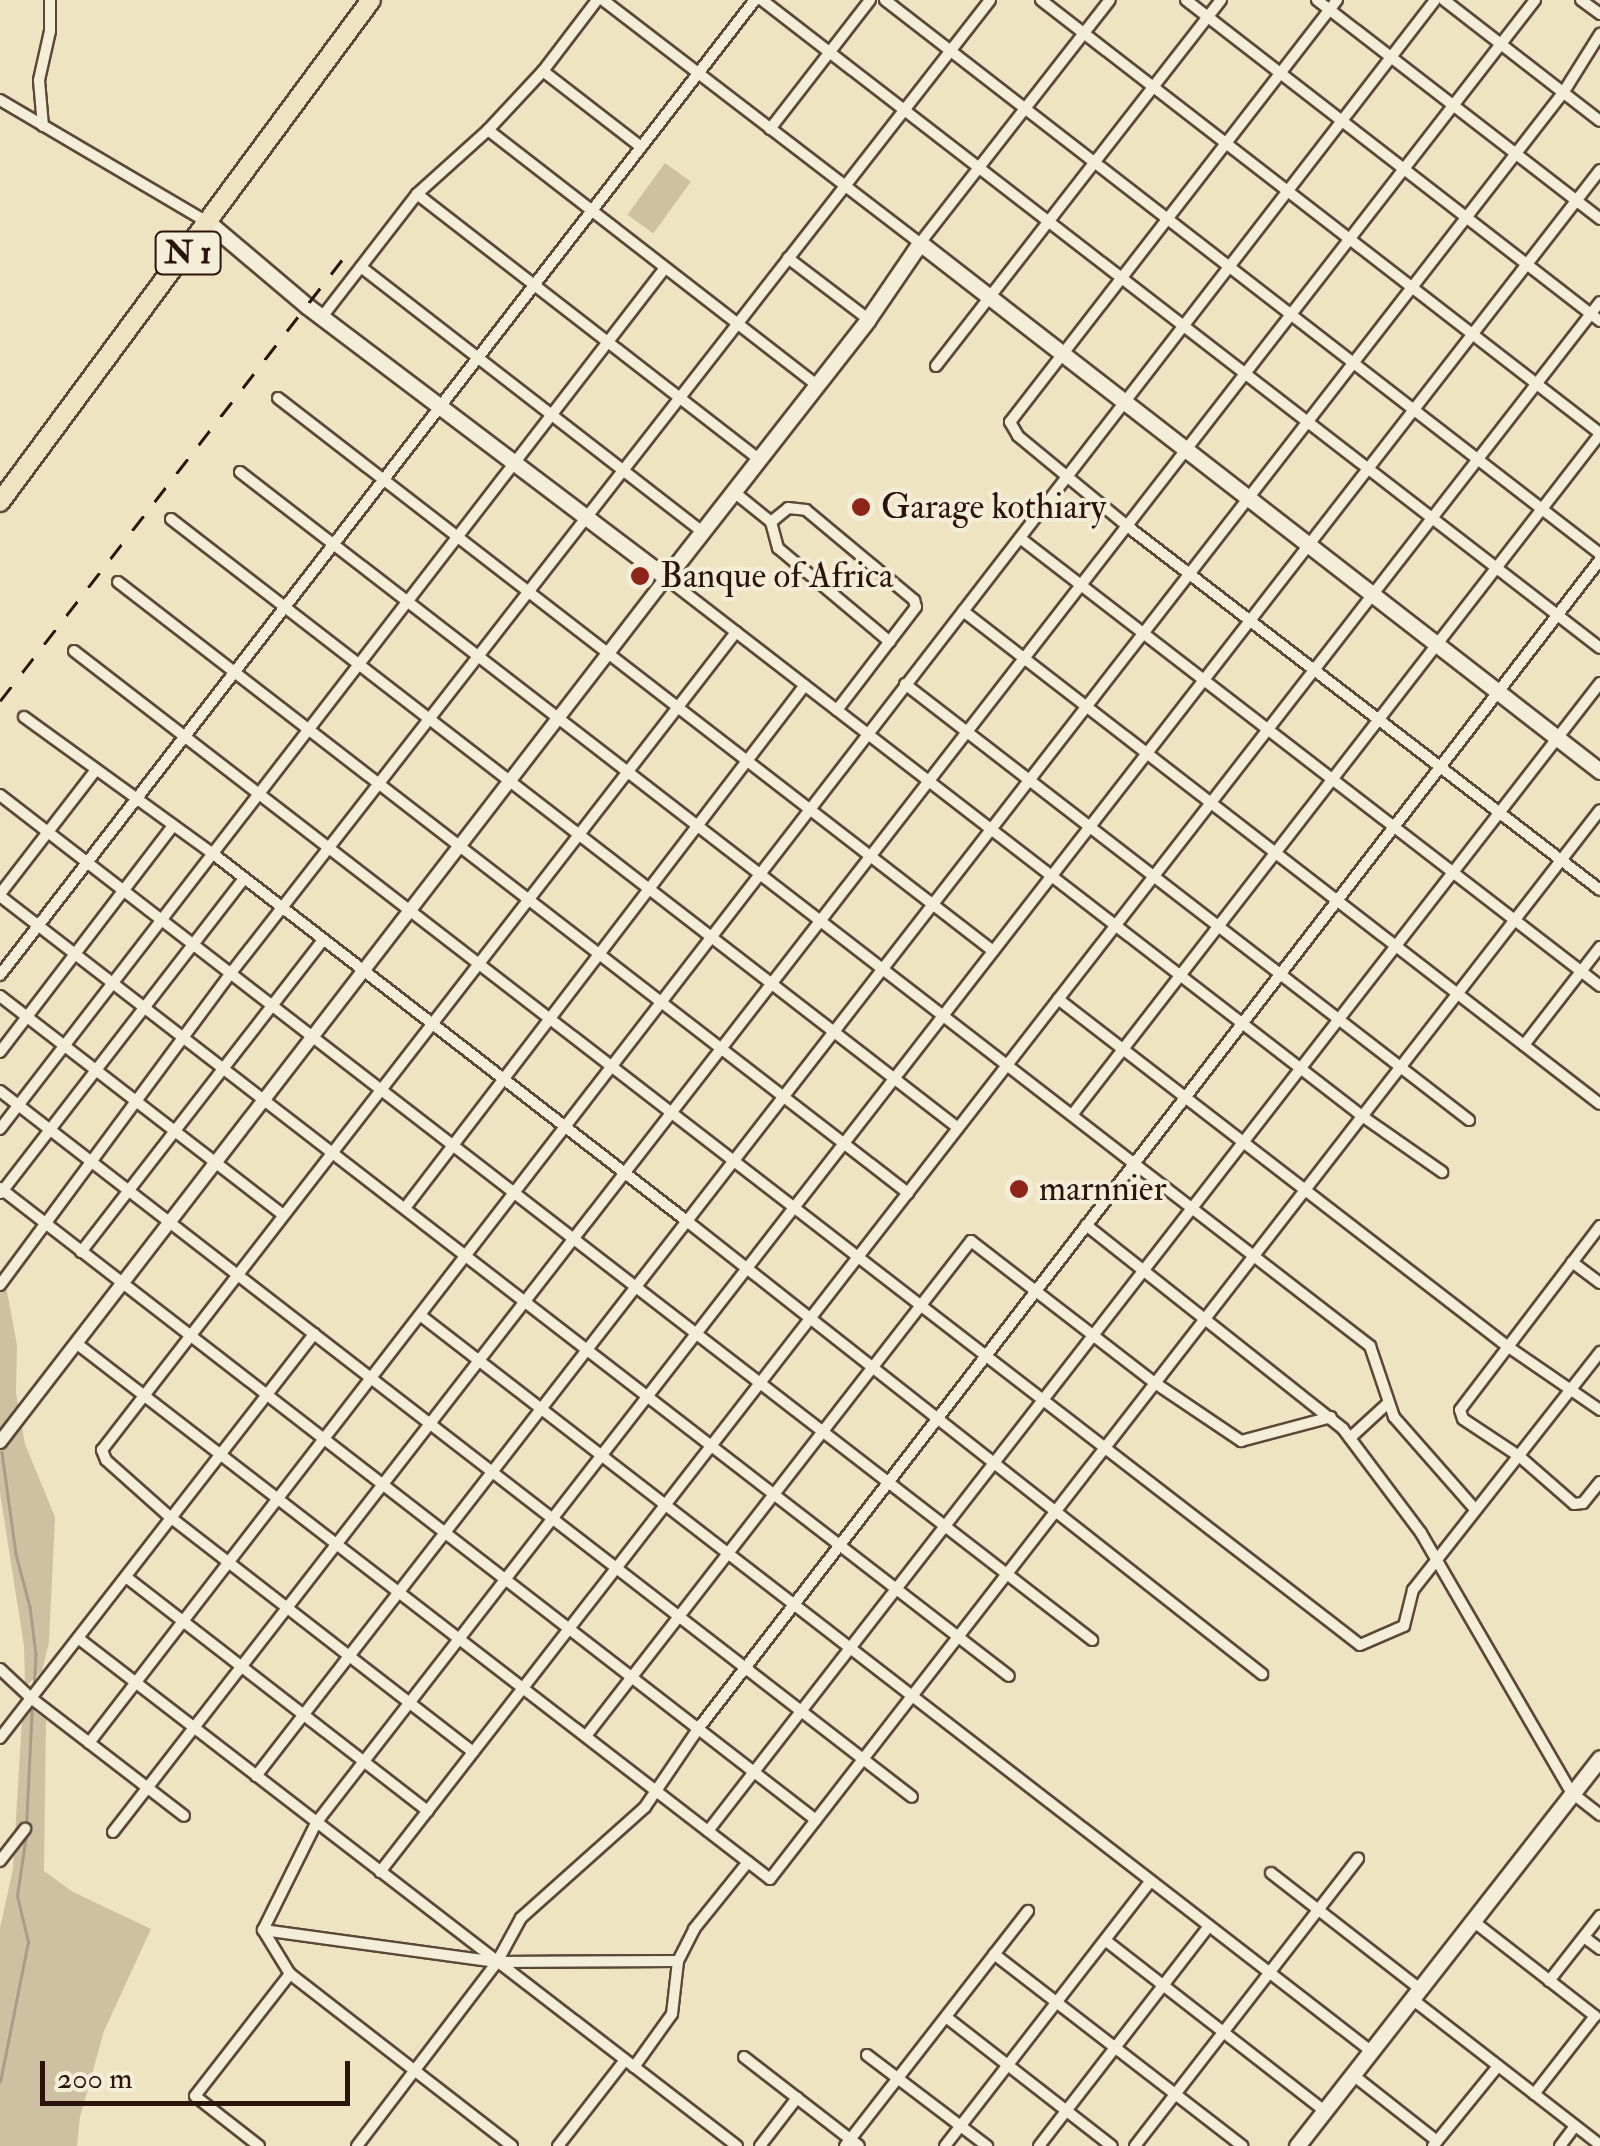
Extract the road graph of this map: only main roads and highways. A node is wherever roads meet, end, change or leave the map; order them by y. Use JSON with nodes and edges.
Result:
{"nodes":[{"id":1,"x":372,"y":0,"type":"edge"},
{"id":2,"x":210,"y":224,"type":"junction"},
{"id":3,"x":0,"y":502,"type":"edge"},
{"id":4,"x":1600,"y":771,"type":"edge"},
{"id":5,"x":1600,"y":1758,"type":"edge"},
{"id":6,"x":1297,"y":2146,"type":"edge"}],
"edges":[{"from":1,"to":2,"type":"highway","number":"N 1"},
{"from":2,"to":3,"type":"highway","number":"N 1"},
{"from":2,"to":4,"type":"main road"},
{"from":5,"to":6,"type":"main road"}]}
